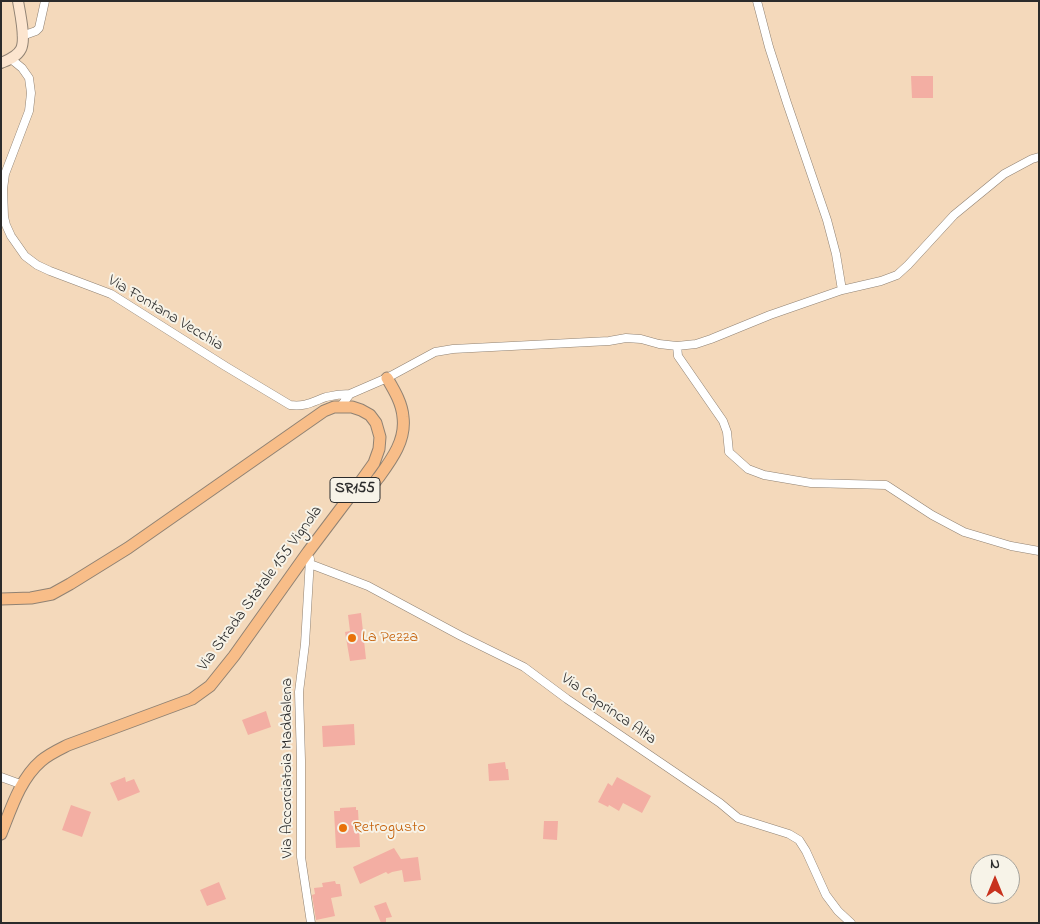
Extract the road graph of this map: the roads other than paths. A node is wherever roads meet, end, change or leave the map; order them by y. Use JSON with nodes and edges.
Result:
{"nodes":[{"id":1,"x":18,"y":1,"type":"edge"},
{"id":2,"x":45,"y":1,"type":"edge"},
{"id":3,"x":757,"y":1,"type":"edge"},
{"id":4,"x":22,"y":36,"type":"junction"},
{"id":5,"x":6,"y":61,"type":"edge"},
{"id":6,"x":1039,"y":157,"type":"edge"},
{"id":7,"x":842,"y":290,"type":"junction"},
{"id":8,"x":677,"y":346,"type":"junction"},
{"id":9,"x":387,"y":378,"type":"junction"},
{"id":10,"x":350,"y":394,"type":"junction"},
{"id":11,"x":341,"y":406,"type":"junction"},
{"id":12,"x":354,"y":491,"type":"junction"},
{"id":13,"x":1039,"y":551,"type":"edge"},
{"id":14,"x":309,"y":558,"type":"junction"},
{"id":15,"x":1,"y":599,"type":"edge"},
{"id":16,"x":1,"y":777,"type":"edge"},
{"id":17,"x":23,"y":785,"type":"junction"},
{"id":18,"x":1,"y":834,"type":"edge"},
{"id":19,"x":312,"y":923,"type":"edge"},
{"id":20,"x":850,"y":923,"type":"edge"}],
"edges":[{"from":1,"to":4,"type":"main road"},
{"from":2,"to":4,"type":"street"},
{"from":3,"to":7,"type":"street"},
{"from":4,"to":5,"type":"main road"},
{"from":5,"to":10,"type":"street","name":"Via Fontana Vecchia"},
{"from":6,"to":7,"type":"street"},
{"from":7,"to":8,"type":"street"},
{"from":8,"to":9,"type":"street"},
{"from":8,"to":13,"type":"street"},
{"from":9,"to":10,"type":"street"},
{"from":9,"to":12,"type":"main road"},
{"from":10,"to":11,"type":"street"},
{"from":11,"to":12,"type":"main road","name":"Via Strada Statale 155 Vignola","number":"SR155"},
{"from":11,"to":15,"type":"main road"},
{"from":12,"to":14,"type":"main road","name":"Via Strada Statale 155 Vignola","number":"SR155"},
{"from":14,"to":17,"type":"main road","name":"Via Strada Statale 155 Vignola","number":"SR155"},
{"from":14,"to":19,"type":"street","name":"Via Accorciatoia Maddalena"},
{"from":14,"to":20,"type":"street","name":"Via Caprinca Alta"},
{"from":16,"to":17,"type":"street"},
{"from":17,"to":18,"type":"main road","name":"Via Strada Statale 155 Vignola","number":"SR155"}]}
